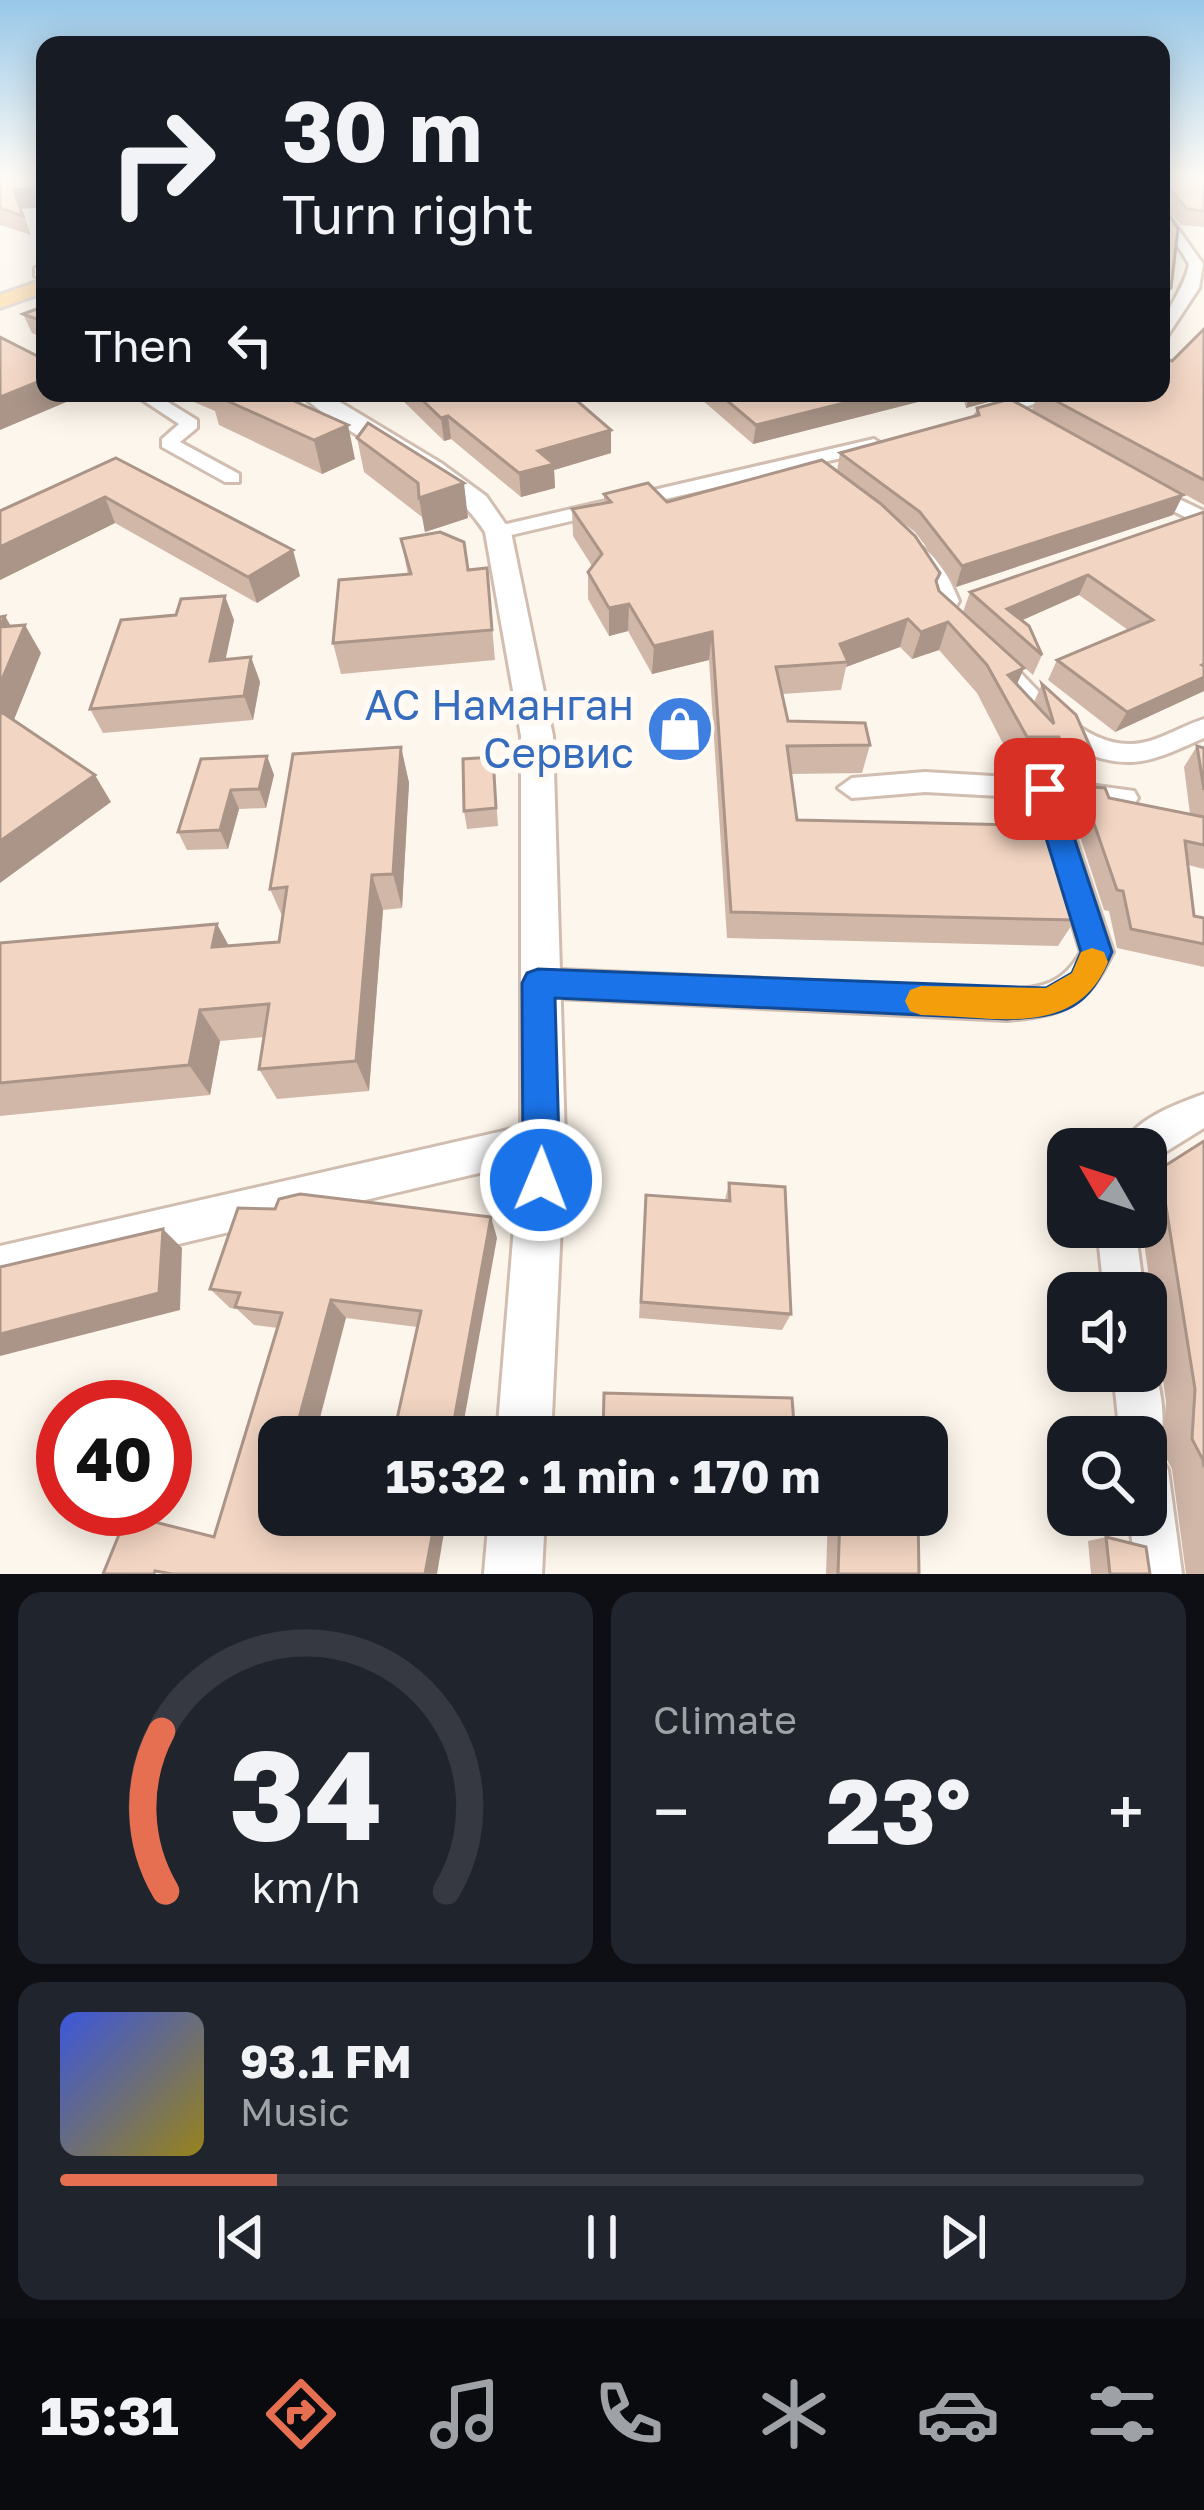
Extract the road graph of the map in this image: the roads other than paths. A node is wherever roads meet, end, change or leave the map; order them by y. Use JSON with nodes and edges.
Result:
{"nodes":[{"id":1,"x":1200,"y":265,"type":"edge"},
{"id":2,"x":36,"y":277,"type":"edge"},
{"id":3,"x":36,"y":280,"type":"edge"},
{"id":4,"x":0,"y":287,"type":"edge"},
{"id":5,"x":0,"y":302,"type":"edge"},
{"id":6,"x":1170,"y":321,"type":"edge"},
{"id":7,"x":156,"y":402,"type":"edge"},
{"id":8,"x":325,"y":402,"type":"edge"},
{"id":9,"x":1042,"y":402,"type":"edge"},
{"id":10,"x":959,"y":422,"type":"edge"},
{"id":11,"x":890,"y":441,"type":"edge"},
{"id":12,"x":232,"y":478,"type":"dead end"},
{"id":13,"x":1135,"y":484,"type":"edge"},
{"id":14,"x":1194,"y":519,"type":"edge"},
{"id":15,"x":498,"y":532,"type":"junction"},
{"id":16,"x":903,"y":539,"type":"edge"},
{"id":17,"x":1204,"y":728,"type":"edge"},
{"id":18,"x":852,"y":788,"type":"dead end"},
{"id":19,"x":1045,"y":789,"type":"junction"},
{"id":20,"x":1124,"y":799,"type":"edge"},
{"id":21,"x":538,"y":983,"type":"junction"},
{"id":22,"x":1204,"y":1111,"type":"edge"},
{"id":23,"x":1167,"y":1129,"type":"edge"},
{"id":24,"x":543,"y":1140,"type":"junction"},
{"id":25,"x":0,"y":1266,"type":"edge"},
{"id":26,"x":525,"y":1416,"type":"edge"},
{"id":27,"x":1154,"y":1536,"type":"edge"},
{"id":28,"x":1159,"y":1574,"type":"edge"}],
"edges":[{"from":1,"to":6,"type":"street"},
{"from":2,"to":4,"type":"main road"},
{"from":3,"to":5,"type":"main road"},
{"from":7,"to":12,"type":"street"},
{"from":8,"to":15,"type":"street"},
{"from":9,"to":10,"type":"street"},
{"from":11,"to":15,"type":"street"},
{"from":13,"to":14,"type":"street"},
{"from":15,"to":21,"type":"street"},
{"from":16,"to":17,"type":"street"},
{"from":18,"to":19,"type":"street"},
{"from":19,"to":20,"type":"street"},
{"from":19,"to":21,"type":"street"},
{"from":21,"to":24,"type":"street"},
{"from":22,"to":23,"type":"street"},
{"from":24,"to":25,"type":"street"},
{"from":24,"to":26,"type":"street"},
{"from":27,"to":28,"type":"street"}]}
